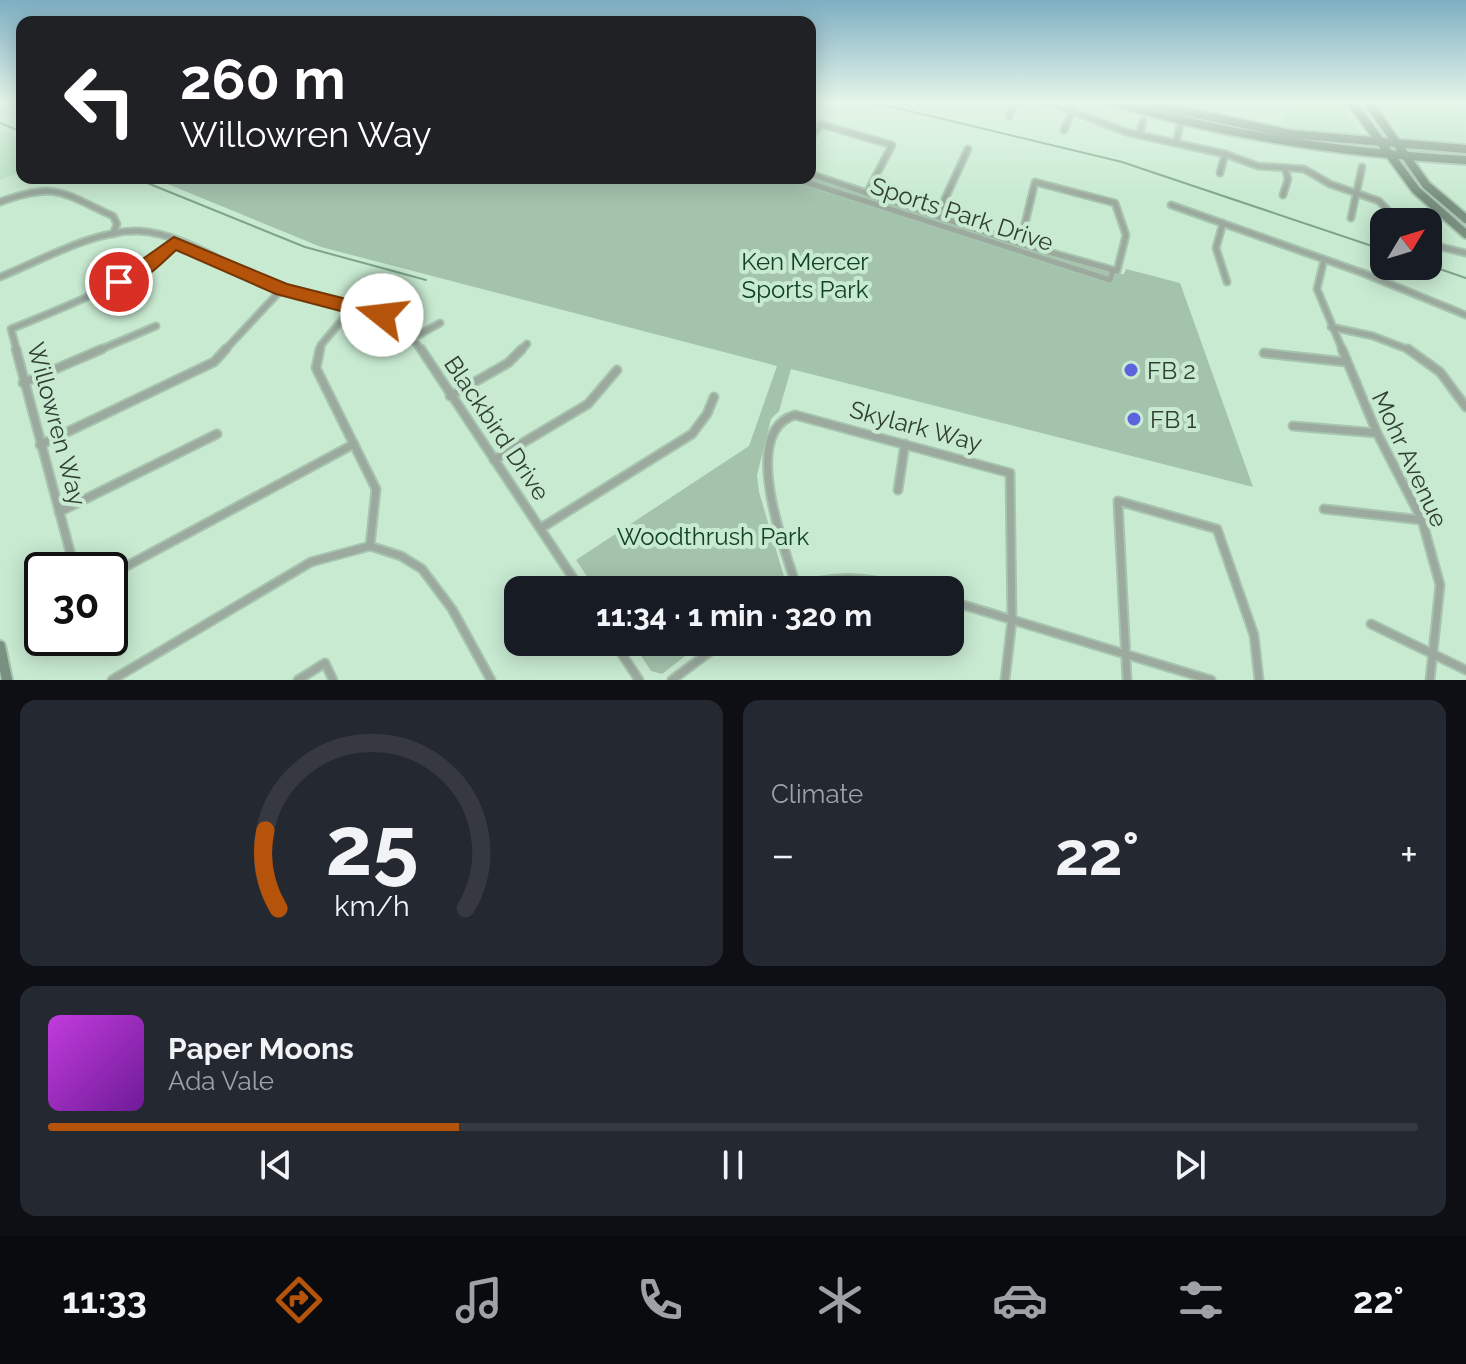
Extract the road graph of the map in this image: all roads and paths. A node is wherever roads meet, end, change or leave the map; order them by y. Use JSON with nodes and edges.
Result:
{"nodes":[{"id":1,"x":853,"y":134,"type":"edge"},
{"id":2,"x":1136,"y":134,"type":"edge"},
{"id":3,"x":1178,"y":134,"type":"edge"},
{"id":4,"x":1247,"y":134,"type":"edge"},
{"id":5,"x":1288,"y":134,"type":"edge"},
{"id":6,"x":1373,"y":134,"type":"edge"},
{"id":7,"x":1390,"y":134,"type":"edge"},
{"id":8,"x":1139,"y":135,"type":"joint"},
{"id":9,"x":1176,"y":143,"type":"junction"},
{"id":10,"x":1380,"y":144,"type":"junction"},
{"id":11,"x":1398,"y":145,"type":"junction"},
{"id":12,"x":968,"y":149,"type":"dead end"},
{"id":13,"x":1466,"y":149,"type":"edge"},
{"id":14,"x":1225,"y":154,"type":"junction"},
{"id":15,"x":1388,"y":156,"type":"junction"},
{"id":16,"x":1406,"y":157,"type":"junction"},
{"id":17,"x":1466,"y":160,"type":"edge"},
{"id":18,"x":1362,"y":167,"type":"dead end"},
{"id":19,"x":1285,"y":168,"type":"junction"},
{"id":20,"x":1220,"y":173,"type":"dead end"},
{"id":21,"x":816,"y":176,"type":"edge"},
{"id":22,"x":812,"y":184,"type":"edge"},
{"id":23,"x":1356,"y":192,"type":"junction"},
{"id":24,"x":867,"y":193,"type":"junction"},
{"id":25,"x":1283,"y":195,"type":"dead end"},
{"id":26,"x":0,"y":202,"type":"edge"},
{"id":27,"x":1171,"y":205,"type":"dead end"},
{"id":28,"x":1386,"y":208,"type":"edge"},
{"id":29,"x":937,"y":216,"type":"junction"},
{"id":30,"x":1351,"y":218,"type":"dead end"},
{"id":31,"x":1466,"y":219,"type":"edge"},
{"id":32,"x":1223,"y":223,"type":"junction"},
{"id":33,"x":113,"y":234,"type":"junction"},
{"id":34,"x":1466,"y":234,"type":"edge"},
{"id":35,"x":174,"y":243,"type":"junction"},
{"id":36,"x":1020,"y":244,"type":"junction"},
{"id":37,"x":1442,"y":247,"type":"edge"},
{"id":38,"x":1466,"y":253,"type":"edge"},
{"id":39,"x":1324,"y":260,"type":"junction"},
{"id":40,"x":1115,"y":270,"type":"junction"},
{"id":41,"x":0,"y":277,"type":"edge"},
{"id":42,"x":1227,"y":282,"type":"dead end"},
{"id":43,"x":282,"y":289,"type":"junction"},
{"id":44,"x":353,"y":307,"type":"junction"},
{"id":45,"x":1466,"y":315,"type":"edge"},
{"id":46,"x":440,"y":323,"type":"dead end"},
{"id":47,"x":156,"y":326,"type":"dead end"},
{"id":48,"x":1331,"y":327,"type":"junction"},
{"id":49,"x":413,"y":338,"type":"junction"},
{"id":50,"x":527,"y":344,"type":"dead end"},
{"id":51,"x":1264,"y":353,"type":"dead end"},
{"id":52,"x":1346,"y":362,"type":"junction"},
{"id":53,"x":617,"y":370,"type":"dead end"},
{"id":54,"x":23,"y":383,"type":"junction"},
{"id":55,"x":450,"y":396,"type":"junction"},
{"id":56,"x":714,"y":397,"type":"dead end"},
{"id":57,"x":1466,"y":407,"type":"edge"},
{"id":58,"x":1293,"y":426,"type":"dead end"},
{"id":59,"x":1377,"y":433,"type":"junction"},
{"id":60,"x":217,"y":434,"type":"dead end"},
{"id":61,"x":354,"y":444,"type":"junction"},
{"id":62,"x":905,"y":444,"type":"junction"},
{"id":63,"x":40,"y":445,"type":"junction"},
{"id":64,"x":494,"y":460,"type":"junction"},
{"id":65,"x":898,"y":490,"type":"dead end"},
{"id":66,"x":1324,"y":509,"type":"dead end"},
{"id":67,"x":59,"y":512,"type":"junction"},
{"id":68,"x":1422,"y":520,"type":"junction"},
{"id":69,"x":541,"y":528,"type":"junction"},
{"id":70,"x":370,"y":546,"type":"junction"},
{"id":71,"x":70,"y":552,"type":"edge"},
{"id":72,"x":128,"y":565,"type":"edge"},
{"id":73,"x":572,"y":576,"type":"edge"},
{"id":74,"x":791,"y":576,"type":"edge"},
{"id":75,"x":833,"y":576,"type":"edge"},
{"id":76,"x":854,"y":576,"type":"edge"},
{"id":77,"x":964,"y":605,"type":"edge"},
{"id":78,"x":1012,"y":620,"type":"junction"},
{"id":79,"x":1371,"y":624,"type":"dead end"},
{"id":80,"x":0,"y":646,"type":"edge"},
{"id":81,"x":1433,"y":654,"type":"junction"},
{"id":82,"x":1128,"y":655,"type":"junction"},
{"id":83,"x":623,"y":656,"type":"edge"},
{"id":84,"x":704,"y":656,"type":"edge"},
{"id":85,"x":1466,"y":670,"type":"edge"},
{"id":86,"x":7,"y":680,"type":"edge"},
{"id":87,"x":112,"y":680,"type":"edge"},
{"id":88,"x":298,"y":680,"type":"edge"},
{"id":89,"x":333,"y":680,"type":"edge"},
{"id":90,"x":491,"y":680,"type":"edge"},
{"id":91,"x":639,"y":680,"type":"edge"},
{"id":92,"x":672,"y":680,"type":"edge"},
{"id":93,"x":1005,"y":680,"type":"edge"},
{"id":94,"x":1127,"y":680,"type":"edge"},
{"id":95,"x":1211,"y":680,"type":"edge"},
{"id":96,"x":1259,"y":680,"type":"edge"},
{"id":97,"x":1430,"y":680,"type":"edge"}],
"edges":[{"from":1,"to":24,"type":"street"},
{"from":2,"to":8,"type":"street"},
{"from":3,"to":9,"type":"street"},
{"from":4,"to":15,"type":"main road"},
{"from":5,"to":10,"type":"main road"},
{"from":6,"to":10,"type":"main road"},
{"from":7,"to":11,"type":"main road"},
{"from":8,"to":9,"type":"street"},
{"from":9,"to":14,"type":"street"},
{"from":10,"to":11,"type":"main road"},
{"from":10,"to":15,"type":"main road"},
{"from":11,"to":13,"type":"main road"},
{"from":11,"to":16,"type":"main road"},
{"from":12,"to":29,"type":"street"},
{"from":14,"to":19,"type":"street"},
{"from":14,"to":20,"type":"street"},
{"from":15,"to":16,"type":"main road"},
{"from":15,"to":34,"type":"main road"},
{"from":16,"to":17,"type":"main road"},
{"from":16,"to":31,"type":"main road"},
{"from":18,"to":23,"type":"street"},
{"from":19,"to":23,"type":"street"},
{"from":19,"to":25,"type":"street"},
{"from":21,"to":24,"type":"street"},
{"from":22,"to":40,"type":"street","name":"Sports Park Drive"},
{"from":23,"to":28,"type":"street"},
{"from":23,"to":30,"type":"street"},
{"from":24,"to":29,"type":"street"},
{"from":26,"to":33,"type":"street"},
{"from":27,"to":32,"type":"street"},
{"from":29,"to":36,"type":"street"},
{"from":32,"to":39,"type":"street"},
{"from":32,"to":42,"type":"street"},
{"from":33,"to":35,"type":"street","name":"Blackbird Drive"},
{"from":33,"to":41,"type":"street","name":"Blackbird Drive"},
{"from":35,"to":43,"type":"street","name":"Blackbird Drive"},
{"from":35,"to":54,"type":"street","name":"Willowren Way"},
{"from":36,"to":40,"type":"street"},
{"from":36,"to":40,"type":"street"},
{"from":37,"to":38,"type":"street"},
{"from":39,"to":45,"type":"street"},
{"from":39,"to":48,"type":"street","name":"Mohr Avenue"},
{"from":43,"to":44,"type":"street","name":"Blackbird Drive"},
{"from":43,"to":63,"type":"street"},
{"from":44,"to":49,"type":"street","name":"Blackbird Drive"},
{"from":44,"to":61,"type":"street"},
{"from":46,"to":49,"type":"street"},
{"from":47,"to":54,"type":"street"},
{"from":48,"to":52,"type":"street","name":"Mohr Avenue"},
{"from":48,"to":57,"type":"street"},
{"from":49,"to":55,"type":"street","name":"Blackbird Drive"},
{"from":50,"to":55,"type":"street"},
{"from":51,"to":52,"type":"street"},
{"from":52,"to":59,"type":"street","name":"Mohr Avenue"},
{"from":53,"to":64,"type":"street"},
{"from":54,"to":63,"type":"street","name":"Willowren Way"},
{"from":55,"to":64,"type":"street","name":"Blackbird Drive"},
{"from":56,"to":69,"type":"street"},
{"from":58,"to":59,"type":"street"},
{"from":59,"to":68,"type":"street","name":"Mohr Avenue"},
{"from":60,"to":67,"type":"street"},
{"from":61,"to":70,"type":"street"},
{"from":61,"to":72,"type":"street"},
{"from":62,"to":65,"type":"street"},
{"from":62,"to":74,"type":"street","name":"Skylark Way"},
{"from":62,"to":78,"type":"street","name":"Skylark Way"},
{"from":63,"to":67,"type":"street","name":"Willowren Way"},
{"from":64,"to":69,"type":"street","name":"Blackbird Drive"},
{"from":66,"to":68,"type":"street"},
{"from":67,"to":71,"type":"street","name":"Willowren Way"},
{"from":68,"to":81,"type":"street","name":"Mohr Avenue"},
{"from":69,"to":73,"type":"street","name":"Blackbird Drive"},
{"from":70,"to":87,"type":"street"},
{"from":70,"to":90,"type":"street"},
{"from":75,"to":76,"type":"street"},
{"from":77,"to":78,"type":"street"},
{"from":78,"to":82,"type":"street"},
{"from":78,"to":93,"type":"street","name":"Skylark Way"},
{"from":79,"to":81,"type":"street"},
{"from":80,"to":86,"type":"main road"},
{"from":81,"to":85,"type":"street"},
{"from":81,"to":97,"type":"street","name":"Mohr Avenue"},
{"from":82,"to":94,"type":"street"},
{"from":82,"to":95,"type":"street"},
{"from":82,"to":96,"type":"street"},
{"from":83,"to":91,"type":"street"},
{"from":84,"to":92,"type":"street"},
{"from":88,"to":89,"type":"street"}]}
